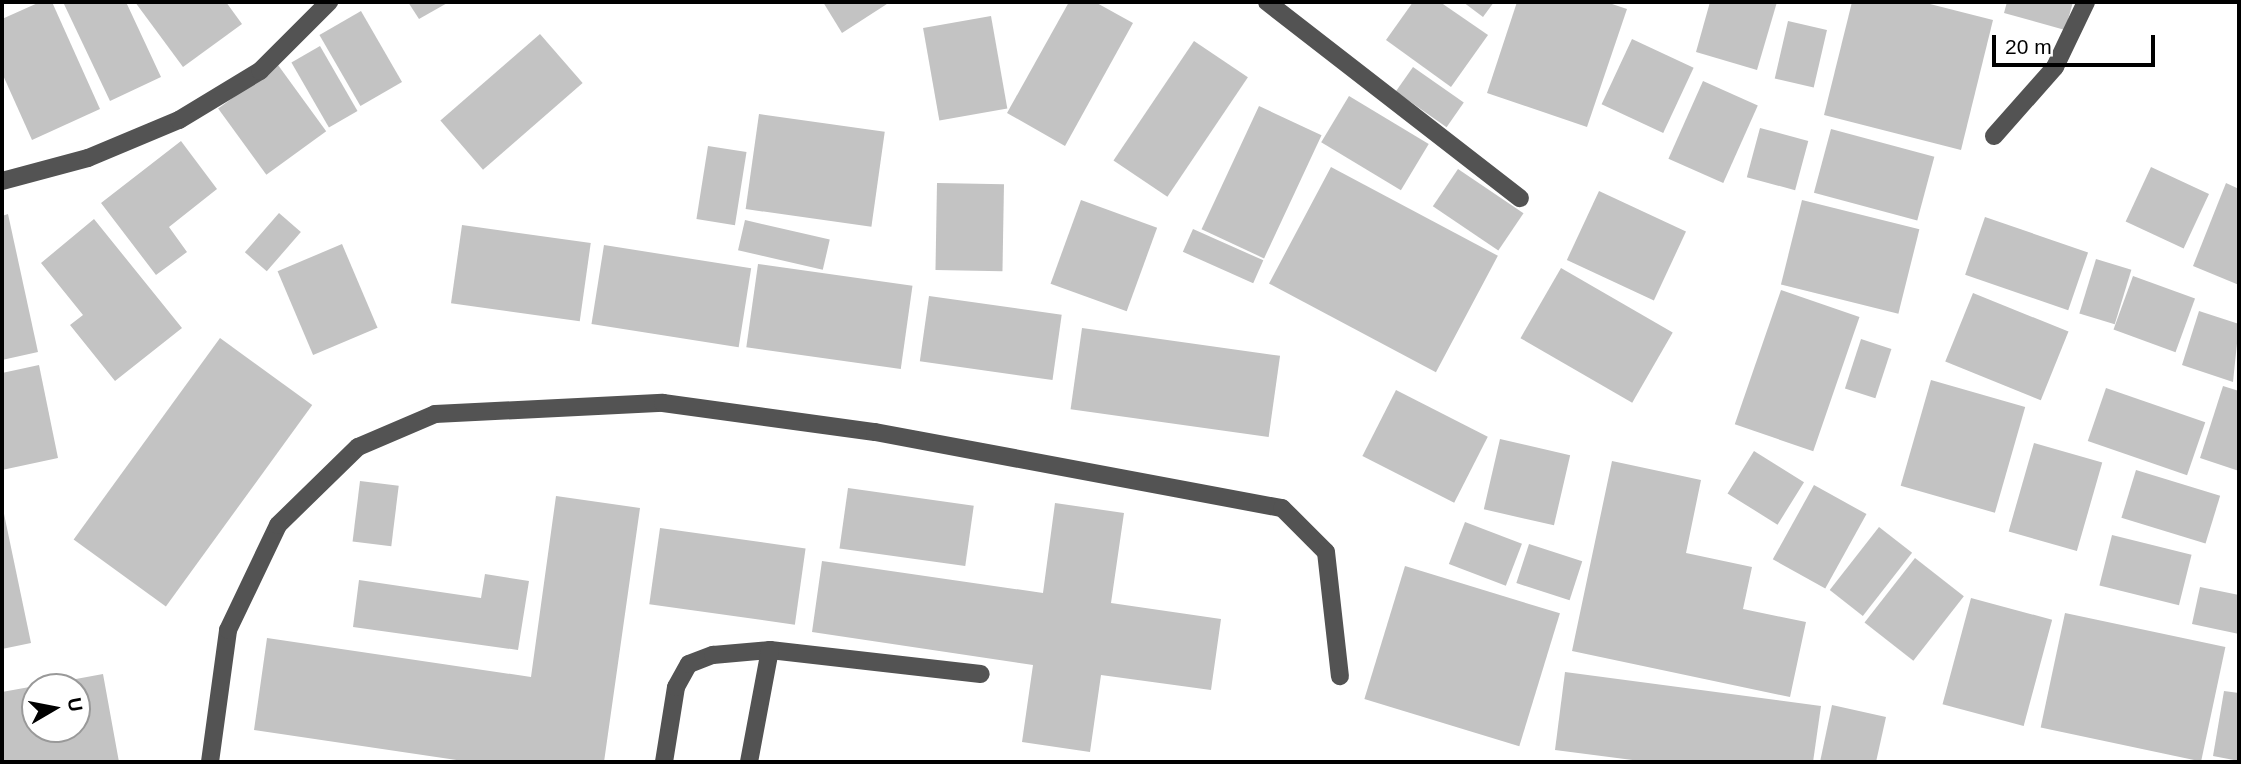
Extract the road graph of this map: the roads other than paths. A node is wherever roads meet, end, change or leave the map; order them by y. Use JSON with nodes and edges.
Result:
{"nodes":[{"id":1,"x":1268,"y":2,"type":"edge"},
{"id":2,"x":2086,"y":2,"type":"edge"},
{"id":3,"x":323,"y":5,"type":"edge"},
{"id":4,"x":1994,"y":136,"type":"dead end"},
{"id":5,"x":2,"y":181,"type":"edge"},
{"id":6,"x":1520,"y":198,"type":"dead end"},
{"id":7,"x":770,"y":650,"type":"junction"},
{"id":8,"x":982,"y":674,"type":"dead end"},
{"id":9,"x":1340,"y":676,"type":"dead end"},
{"id":10,"x":210,"y":762,"type":"edge"},
{"id":11,"x":664,"y":762,"type":"edge"},
{"id":12,"x":749,"y":762,"type":"edge"}],
"edges":[{"from":1,"to":6,"type":"street"},
{"from":2,"to":4,"type":"street"},
{"from":3,"to":5,"type":"street"},
{"from":7,"to":8,"type":"street"},
{"from":7,"to":11,"type":"street"},
{"from":7,"to":12,"type":"street"},
{"from":9,"to":10,"type":"street"}]}
